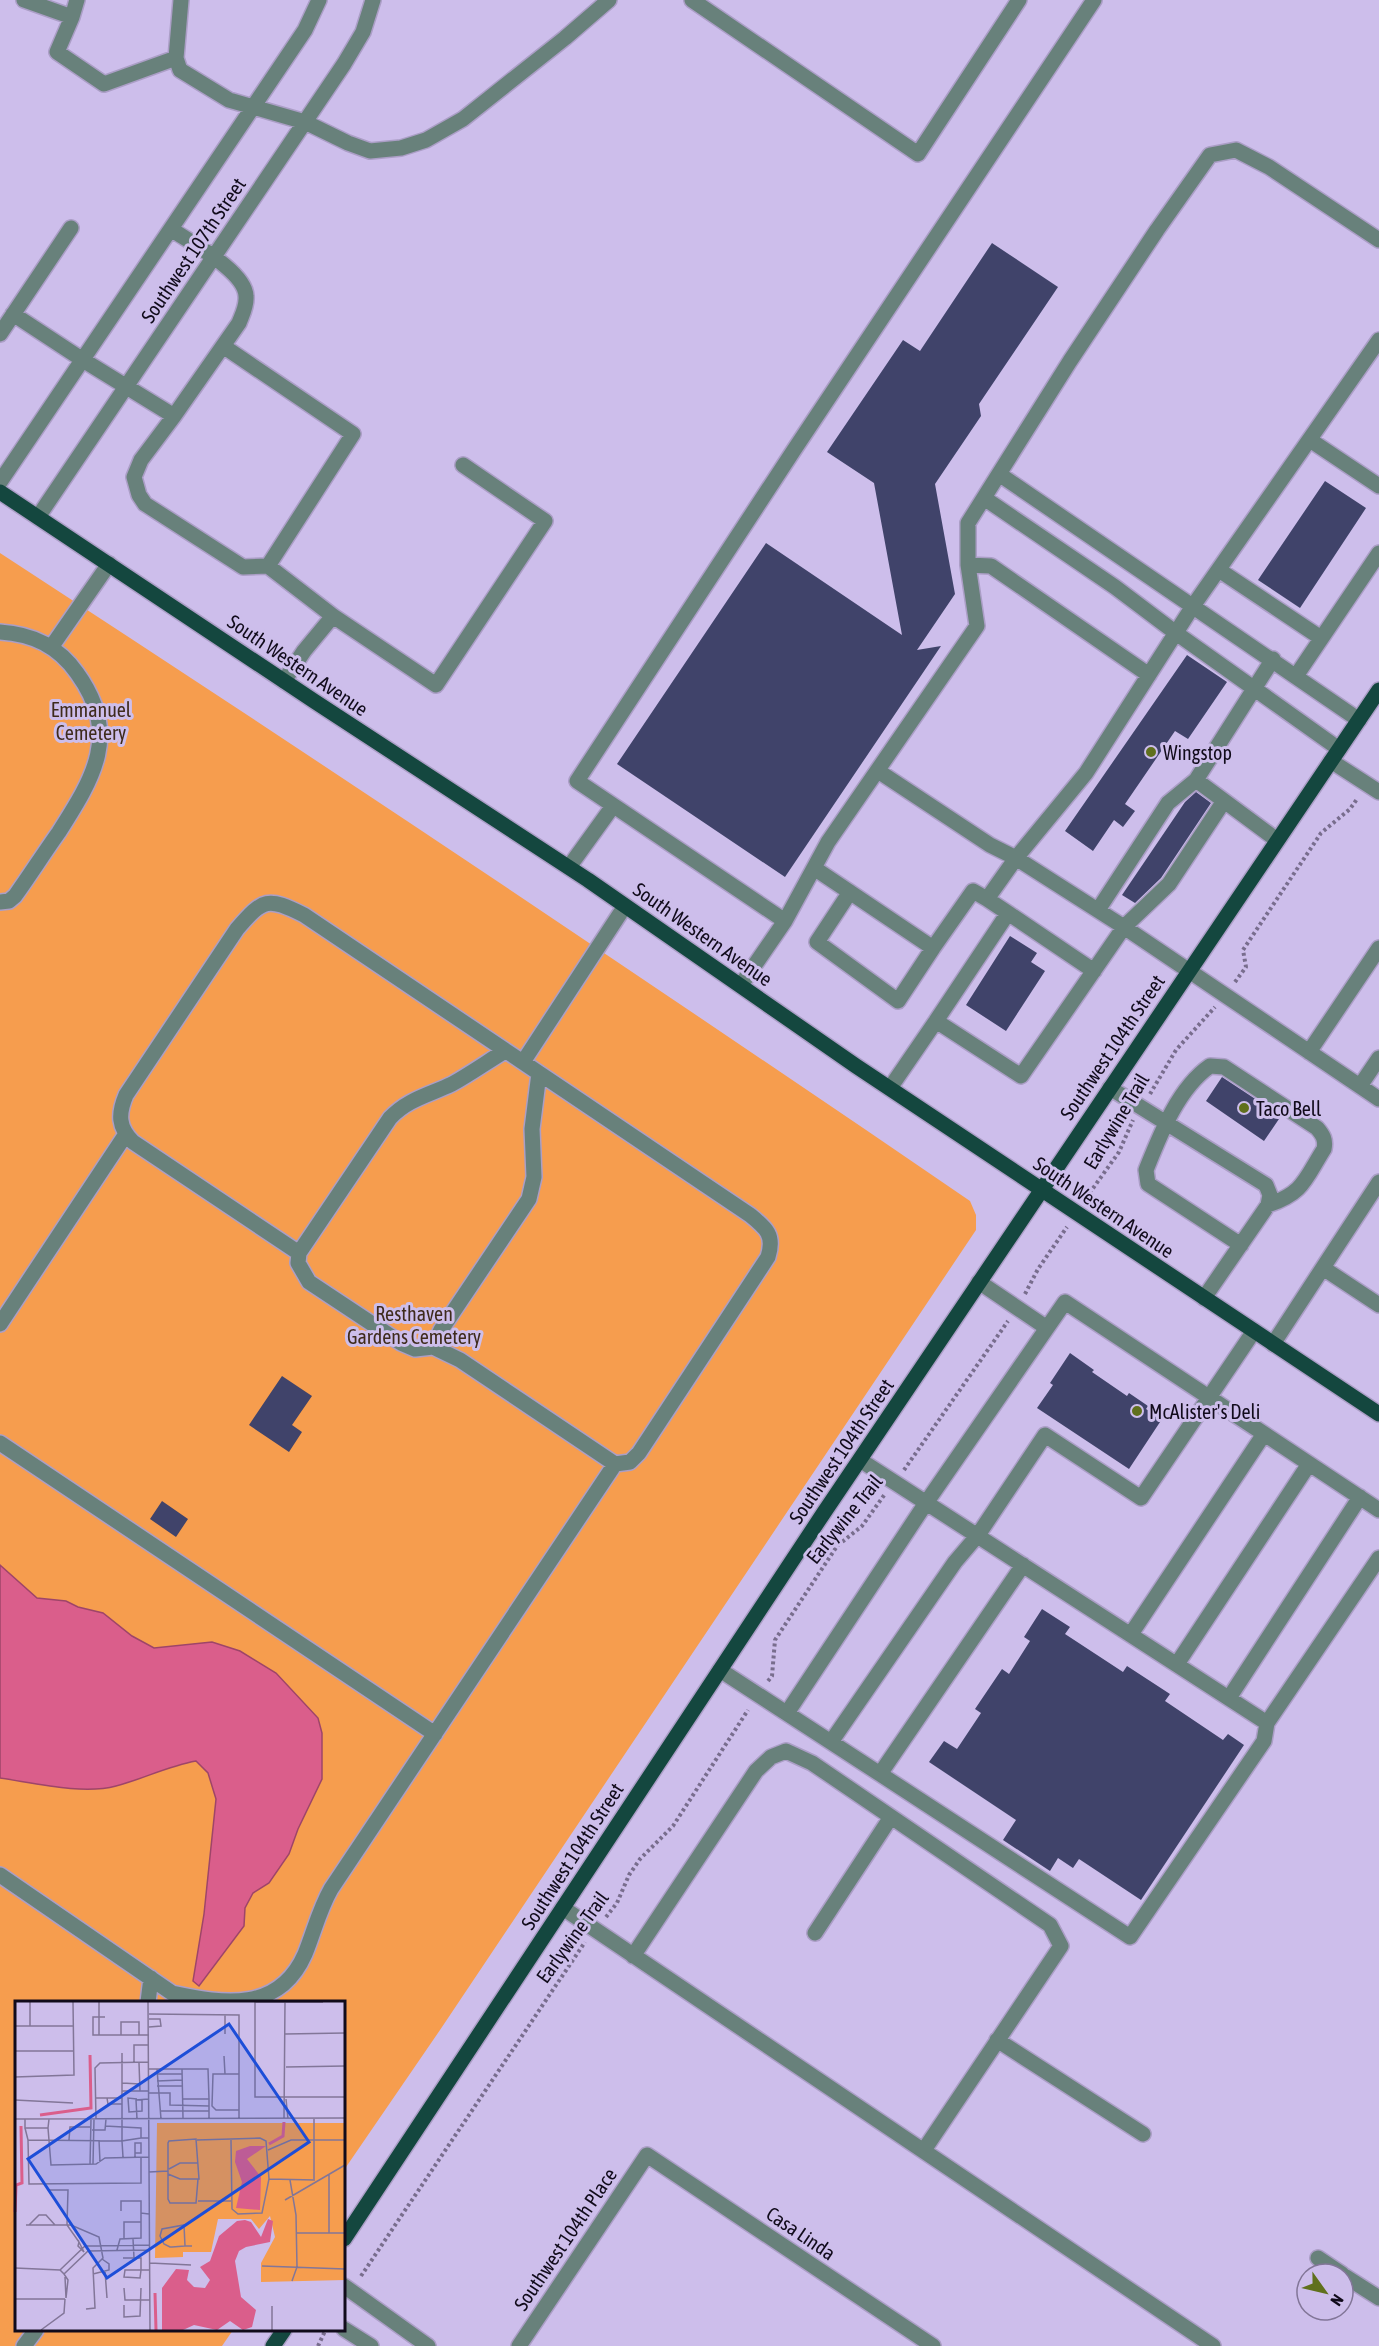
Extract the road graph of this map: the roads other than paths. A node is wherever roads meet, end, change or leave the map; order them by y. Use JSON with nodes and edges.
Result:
{"nodes":[{"id":1,"x":24,"y":0,"type":"edge"},
{"id":2,"x":77,"y":0,"type":"edge"},
{"id":3,"x":181,"y":0,"type":"edge"},
{"id":4,"x":319,"y":0,"type":"edge"},
{"id":5,"x":373,"y":0,"type":"edge"},
{"id":6,"x":609,"y":0,"type":"edge"},
{"id":7,"x":692,"y":0,"type":"edge"},
{"id":8,"x":1019,"y":0,"type":"edge"},
{"id":9,"x":1094,"y":0,"type":"edge"},
{"id":10,"x":72,"y":16,"type":"junction"},
{"id":11,"x":176,"y":58,"type":"junction"},
{"id":12,"x":253,"y":107,"type":"junction"},
{"id":13,"x":305,"y":122,"type":"junction"},
{"id":14,"x":71,"y":228,"type":"dead end"},
{"id":15,"x":171,"y":230,"type":"junction"},
{"id":16,"x":1379,"y":240,"type":"edge"},
{"id":17,"x":213,"y":258,"type":"junction"},
{"id":18,"x":14,"y":314,"type":"junction"},
{"id":19,"x":0,"y":334,"type":"edge"},
{"id":20,"x":1379,"y":340,"type":"edge"},
{"id":21,"x":223,"y":346,"type":"junction"},
{"id":22,"x":82,"y":360,"type":"junction"},
{"id":23,"x":127,"y":386,"type":"junction"},
{"id":24,"x":174,"y":416,"type":"junction"},
{"id":25,"x":1310,"y":440,"type":"junction"},
{"id":26,"x":463,"y":465,"type":"dead end"},
{"id":27,"x":999,"y":474,"type":"junction"},
{"id":28,"x":0,"y":482,"type":"edge"},
{"id":29,"x":1379,"y":486,"type":"edge"},
{"id":30,"x":0,"y":492,"type":"edge"},
{"id":31,"x":984,"y":498,"type":"junction"},
{"id":32,"x":38,"y":517,"type":"junction"},
{"id":33,"x":1379,"y":553,"type":"edge"},
{"id":34,"x":109,"y":564,"type":"junction"},
{"id":35,"x":968,"y":565,"type":"junction"},
{"id":36,"x":268,"y":566,"type":"junction"},
{"id":37,"x":1219,"y":570,"type":"junction"},
{"id":38,"x":1193,"y":606,"type":"junction"},
{"id":39,"x":333,"y":616,"type":"junction"},
{"id":40,"x":0,"y":632,"type":"edge"},
{"id":41,"x":1176,"y":633,"type":"junction"},
{"id":42,"x":1321,"y":638,"type":"junction"},
{"id":43,"x":52,"y":646,"type":"junction"},
{"id":44,"x":1273,"y":659,"type":"junction"},
{"id":45,"x":1149,"y":675,"type":"junction"},
{"id":46,"x":1296,"y":676,"type":"junction"},
{"id":47,"x":284,"y":681,"type":"junction"},
{"id":48,"x":1255,"y":689,"type":"junction"},
{"id":49,"x":1379,"y":690,"type":"edge"},
{"id":50,"x":1359,"y":720,"type":"junction"},
{"id":51,"x":1335,"y":755,"type":"junction"},
{"id":52,"x":878,"y":771,"type":"junction"},
{"id":53,"x":1196,"y":780,"type":"junction"},
{"id":54,"x":1373,"y":788,"type":"edge"},
{"id":55,"x":1224,"y":801,"type":"junction"},
{"id":56,"x":613,"y":806,"type":"junction"},
{"id":57,"x":1278,"y":840,"type":"junction"},
{"id":58,"x":1016,"y":858,"type":"junction"},
{"id":59,"x":569,"y":867,"type":"junction"},
{"id":60,"x":814,"y":868,"type":"junction"},
{"id":61,"x":850,"y":892,"type":"junction"},
{"id":62,"x":987,"y":899,"type":"junction"},
{"id":63,"x":0,"y":902,"type":"edge"},
{"id":64,"x":625,"y":906,"type":"junction"},
{"id":65,"x":1098,"y":910,"type":"junction"},
{"id":66,"x":1008,"y":913,"type":"junction"},
{"id":67,"x":785,"y":921,"type":"junction"},
{"id":68,"x":1124,"y":927,"type":"junction"},
{"id":69,"x":933,"y":948,"type":"junction"},
{"id":70,"x":1379,"y":948,"type":"edge"},
{"id":71,"x":1094,"y":971,"type":"junction"},
{"id":72,"x":1188,"y":971,"type":"junction"},
{"id":73,"x":741,"y":985,"type":"junction"},
{"id":74,"x":936,"y":1021,"type":"junction"},
{"id":75,"x":504,"y":1051,"type":"junction"},
{"id":76,"x":1309,"y":1052,"type":"junction"},
{"id":77,"x":1379,"y":1058,"type":"edge"},
{"id":78,"x":523,"y":1062,"type":"junction"},
{"id":79,"x":539,"y":1073,"type":"junction"},
{"id":80,"x":1360,"y":1086,"type":"junction"},
{"id":81,"x":890,"y":1088,"type":"junction"},
{"id":82,"x":1110,"y":1088,"type":"junction"},
{"id":83,"x":1379,"y":1099,"type":"edge"},
{"id":84,"x":1166,"y":1123,"type":"junction"},
{"id":85,"x":126,"y":1134,"type":"junction"},
{"id":86,"x":1379,"y":1182,"type":"edge"},
{"id":87,"x":1041,"y":1189,"type":"junction"},
{"id":88,"x":1269,"y":1205,"type":"junction"},
{"id":89,"x":1241,"y":1245,"type":"junction"},
{"id":90,"x":299,"y":1253,"type":"junction"},
{"id":91,"x":1323,"y":1268,"type":"junction"},
{"id":92,"x":979,"y":1282,"type":"junction"},
{"id":93,"x":1203,"y":1298,"type":"junction"},
{"id":94,"x":1379,"y":1305,"type":"edge"},
{"id":95,"x":0,"y":1324,"type":"edge"},
{"id":96,"x":1047,"y":1328,"type":"junction"},
{"id":97,"x":1254,"y":1331,"type":"junction"},
{"id":98,"x":1273,"y":1344,"type":"junction"},
{"id":99,"x":433,"y":1347,"type":"junction"},
{"id":100,"x":1208,"y":1398,"type":"junction"},
{"id":101,"x":1379,"y":1414,"type":"edge"},
{"id":102,"x":1264,"y":1434,"type":"junction"},
{"id":103,"x":0,"y":1443,"type":"edge"},
{"id":104,"x":860,"y":1460,"type":"junction"},
{"id":105,"x":615,"y":1464,"type":"junction"},
{"id":106,"x":1310,"y":1464,"type":"junction"},
{"id":107,"x":1360,"y":1497,"type":"junction"},
{"id":108,"x":926,"y":1503,"type":"junction"},
{"id":109,"x":1379,"y":1510,"type":"edge"},
{"id":110,"x":978,"y":1535,"type":"junction"},
{"id":111,"x":1379,"y":1558,"type":"edge"},
{"id":112,"x":1023,"y":1565,"type":"junction"},
{"id":113,"x":1131,"y":1634,"type":"junction"},
{"id":114,"x":1177,"y":1664,"type":"junction"},
{"id":115,"x":720,"y":1670,"type":"junction"},
{"id":116,"x":1228,"y":1698,"type":"junction"},
{"id":117,"x":787,"y":1713,"type":"junction"},
{"id":118,"x":1267,"y":1723,"type":"junction"},
{"id":119,"x":435,"y":1734,"type":"junction"},
{"id":120,"x":831,"y":1742,"type":"junction"},
{"id":121,"x":880,"y":1774,"type":"junction"},
{"id":122,"x":891,"y":1816,"type":"junction"},
{"id":123,"x":0,"y":1875,"type":"edge"},
{"id":124,"x":563,"y":1908,"type":"junction"},
{"id":125,"x":815,"y":1933,"type":"dead end"},
{"id":126,"x":633,"y":1956,"type":"junction"},
{"id":127,"x":151,"y":1978,"type":"junction"},
{"id":128,"x":148,"y":2001,"type":"edge"},
{"id":129,"x":222,"y":2001,"type":"edge"},
{"id":130,"x":241,"y":2001,"type":"edge"},
{"id":131,"x":997,"y":2040,"type":"junction"},
{"id":132,"x":1143,"y":2134,"type":"dead end"},
{"id":133,"x":924,"y":2150,"type":"junction"},
{"id":134,"x":647,"y":2155,"type":"joint"},
{"id":135,"x":345,"y":2237,"type":"edge"},
{"id":136,"x":1318,"y":2258,"type":"dead end"},
{"id":137,"x":1324,"y":2262,"type":"edge"},
{"id":138,"x":1355,"y":2282,"type":"edge"},
{"id":139,"x":347,"y":2289,"type":"edge"},
{"id":140,"x":1379,"y":2298,"type":"edge"},
{"id":141,"x":345,"y":2330,"type":"edge"},
{"id":142,"x":35,"y":2331,"type":"edge"},
{"id":143,"x":283,"y":2331,"type":"edge"},
{"id":144,"x":24,"y":2346,"type":"edge"},
{"id":145,"x":273,"y":2346,"type":"edge"},
{"id":146,"x":371,"y":2346,"type":"edge"},
{"id":147,"x":428,"y":2346,"type":"edge"},
{"id":148,"x":519,"y":2346,"type":"edge"},
{"id":149,"x":933,"y":2346,"type":"edge"},
{"id":150,"x":1213,"y":2346,"type":"edge"}],
"edges":[{"from":1,"to":10,"type":"street"},
{"from":2,"to":10,"type":"street"},
{"from":3,"to":11,"type":"street"},
{"from":4,"to":12,"type":"street","name":"Southwest 107th Street"},
{"from":5,"to":13,"type":"street","name":"Southwest 107th Street"},
{"from":6,"to":13,"type":"street"},
{"from":7,"to":8,"type":"street"},
{"from":9,"to":56,"type":"street"},
{"from":10,"to":11,"type":"street"},
{"from":11,"to":12,"type":"street"},
{"from":12,"to":13,"type":"street"},
{"from":12,"to":15,"type":"street","name":"Southwest 107th Street"},
{"from":13,"to":17,"type":"street","name":"Southwest 107th Street"},
{"from":14,"to":18,"type":"street"},
{"from":15,"to":17,"type":"street"},
{"from":15,"to":22,"type":"street","name":"Southwest 107th Street"},
{"from":16,"to":27,"type":"street"},
{"from":17,"to":21,"type":"street"},
{"from":17,"to":23,"type":"street","name":"Southwest 107th Street"},
{"from":18,"to":19,"type":"street"},
{"from":18,"to":22,"type":"street"},
{"from":20,"to":25,"type":"street"},
{"from":21,"to":24,"type":"street"},
{"from":21,"to":36,"type":"street"},
{"from":22,"to":23,"type":"street"},
{"from":22,"to":28,"type":"street","name":"Southwest 107th Street"},
{"from":23,"to":24,"type":"street"},
{"from":23,"to":32,"type":"street","name":"Southwest 107th Street"},
{"from":24,"to":36,"type":"street"},
{"from":25,"to":29,"type":"street"},
{"from":25,"to":37,"type":"street"},
{"from":26,"to":39,"type":"street"},
{"from":27,"to":31,"type":"street"},
{"from":27,"to":38,"type":"street"},
{"from":30,"to":32,"type":"main road","name":"South Western Avenue"},
{"from":31,"to":35,"type":"street"},
{"from":31,"to":41,"type":"street"},
{"from":32,"to":34,"type":"main road","name":"South Western Avenue"},
{"from":33,"to":42,"type":"street"},
{"from":34,"to":43,"type":"street"},
{"from":34,"to":47,"type":"main road","name":"South Western Avenue"},
{"from":35,"to":45,"type":"street"},
{"from":35,"to":52,"type":"street"},
{"from":36,"to":39,"type":"street"},
{"from":37,"to":38,"type":"street"},
{"from":37,"to":42,"type":"street"},
{"from":38,"to":41,"type":"street"},
{"from":38,"to":44,"type":"street"},
{"from":39,"to":47,"type":"street"},
{"from":40,"to":43,"type":"street"},
{"from":41,"to":45,"type":"street"},
{"from":41,"to":48,"type":"street"},
{"from":42,"to":46,"type":"street"},
{"from":43,"to":63,"type":"street"},
{"from":44,"to":46,"type":"street"},
{"from":44,"to":48,"type":"street"},
{"from":45,"to":58,"type":"street"},
{"from":46,"to":50,"type":"street"},
{"from":47,"to":59,"type":"main road","name":"South Western Avenue"},
{"from":48,"to":51,"type":"street"},
{"from":48,"to":53,"type":"street"},
{"from":49,"to":50,"type":"main road","name":"Southwest 104th Street"},
{"from":50,"to":51,"type":"main road","name":"Southwest 104th Street"},
{"from":51,"to":54,"type":"street"},
{"from":51,"to":57,"type":"main road","name":"Southwest 104th Street"},
{"from":52,"to":58,"type":"street"},
{"from":52,"to":60,"type":"street"},
{"from":53,"to":55,"type":"street"},
{"from":53,"to":65,"type":"street"},
{"from":55,"to":57,"type":"street"},
{"from":55,"to":68,"type":"street"},
{"from":56,"to":59,"type":"street"},
{"from":56,"to":67,"type":"street"},
{"from":57,"to":72,"type":"main road","name":"Southwest 104th Street"},
{"from":58,"to":62,"type":"street"},
{"from":58,"to":65,"type":"street"},
{"from":59,"to":64,"type":"main road","name":"South Western Avenue"},
{"from":60,"to":61,"type":"street"},
{"from":60,"to":67,"type":"street"},
{"from":61,"to":69,"type":"street"},
{"from":61,"to":69,"type":"street"},
{"from":62,"to":66,"type":"street"},
{"from":62,"to":69,"type":"street"},
{"from":64,"to":73,"type":"main road","name":"South Western Avenue"},
{"from":64,"to":78,"type":"street"},
{"from":65,"to":68,"type":"street"},
{"from":66,"to":71,"type":"street"},
{"from":66,"to":74,"type":"street"},
{"from":67,"to":73,"type":"street"},
{"from":68,"to":71,"type":"street"},
{"from":68,"to":72,"type":"street"},
{"from":70,"to":76,"type":"street"},
{"from":71,"to":74,"type":"street"},
{"from":72,"to":76,"type":"street"},
{"from":72,"to":82,"type":"main road","name":"Southwest 104th Street"},
{"from":73,"to":81,"type":"main road","name":"South Western Avenue"},
{"from":74,"to":81,"type":"street"},
{"from":75,"to":78,"type":"street"},
{"from":75,"to":85,"type":"street"},
{"from":75,"to":90,"type":"street"},
{"from":76,"to":80,"type":"street"},
{"from":77,"to":80,"type":"street"},
{"from":78,"to":79,"type":"street"},
{"from":79,"to":99,"type":"street"},
{"from":79,"to":105,"type":"street"},
{"from":80,"to":83,"type":"street"},
{"from":81,"to":87,"type":"main road","name":"South Western Avenue"},
{"from":82,"to":84,"type":"street"},
{"from":82,"to":87,"type":"main road","name":"Southwest 104th Street"},
{"from":84,"to":88,"type":"street"},
{"from":84,"to":88,"type":"street"},
{"from":84,"to":89,"type":"street"},
{"from":85,"to":90,"type":"street"},
{"from":85,"to":95,"type":"street"},
{"from":86,"to":91,"type":"street"},
{"from":87,"to":92,"type":"main road","name":"Southwest 104th Street"},
{"from":87,"to":93,"type":"main road","name":"South Western Avenue"},
{"from":88,"to":89,"type":"street"},
{"from":89,"to":93,"type":"street"},
{"from":90,"to":99,"type":"street"},
{"from":91,"to":94,"type":"street"},
{"from":91,"to":98,"type":"street"},
{"from":92,"to":96,"type":"street"},
{"from":92,"to":104,"type":"main road","name":"Southwest 104th Street"},
{"from":93,"to":97,"type":"main road","name":"South Western Avenue"},
{"from":96,"to":100,"type":"street"},
{"from":96,"to":108,"type":"street"},
{"from":97,"to":98,"type":"main road","name":"South Western Avenue"},
{"from":97,"to":100,"type":"street"},
{"from":98,"to":101,"type":"main road","name":"South Western Avenue"},
{"from":99,"to":105,"type":"street"},
{"from":100,"to":102,"type":"street"},
{"from":100,"to":110,"type":"street"},
{"from":102,"to":106,"type":"street"},
{"from":102,"to":113,"type":"street"},
{"from":103,"to":119,"type":"street"},
{"from":104,"to":108,"type":"street"},
{"from":104,"to":115,"type":"main road","name":"Southwest 104th Street"},
{"from":105,"to":119,"type":"street"},
{"from":106,"to":107,"type":"street"},
{"from":106,"to":114,"type":"street"},
{"from":107,"to":109,"type":"street"},
{"from":107,"to":116,"type":"street"},
{"from":108,"to":110,"type":"street"},
{"from":108,"to":117,"type":"street"},
{"from":110,"to":112,"type":"street"},
{"from":110,"to":120,"type":"street"},
{"from":111,"to":118,"type":"street"},
{"from":112,"to":113,"type":"street"},
{"from":112,"to":121,"type":"street"},
{"from":113,"to":114,"type":"street"},
{"from":114,"to":116,"type":"street"},
{"from":115,"to":117,"type":"street"},
{"from":115,"to":124,"type":"main road","name":"Southwest 104th Street"},
{"from":116,"to":118,"type":"street"},
{"from":117,"to":120,"type":"street"},
{"from":118,"to":121,"type":"street"},
{"from":119,"to":130,"type":"street"},
{"from":120,"to":121,"type":"street"},
{"from":122,"to":125,"type":"street"},
{"from":122,"to":126,"type":"street"},
{"from":122,"to":131,"type":"street"},
{"from":123,"to":127,"type":"street"},
{"from":124,"to":126,"type":"street"},
{"from":124,"to":135,"type":"main road","name":"Southwest 104th Street"},
{"from":126,"to":133,"type":"street"},
{"from":127,"to":128,"type":"street"},
{"from":127,"to":129,"type":"street"},
{"from":131,"to":132,"type":"street"},
{"from":131,"to":133,"type":"street"},
{"from":133,"to":150,"type":"street"},
{"from":134,"to":148,"type":"street","name":"Southwest 104th Place"},
{"from":134,"to":149,"type":"street","name":"Casa Linda"},
{"from":136,"to":137,"type":"street"},
{"from":138,"to":140,"type":"street"},
{"from":139,"to":147,"type":"street"},
{"from":141,"to":146,"type":"street"},
{"from":142,"to":144,"type":"street"},
{"from":143,"to":145,"type":"main road"}]}
